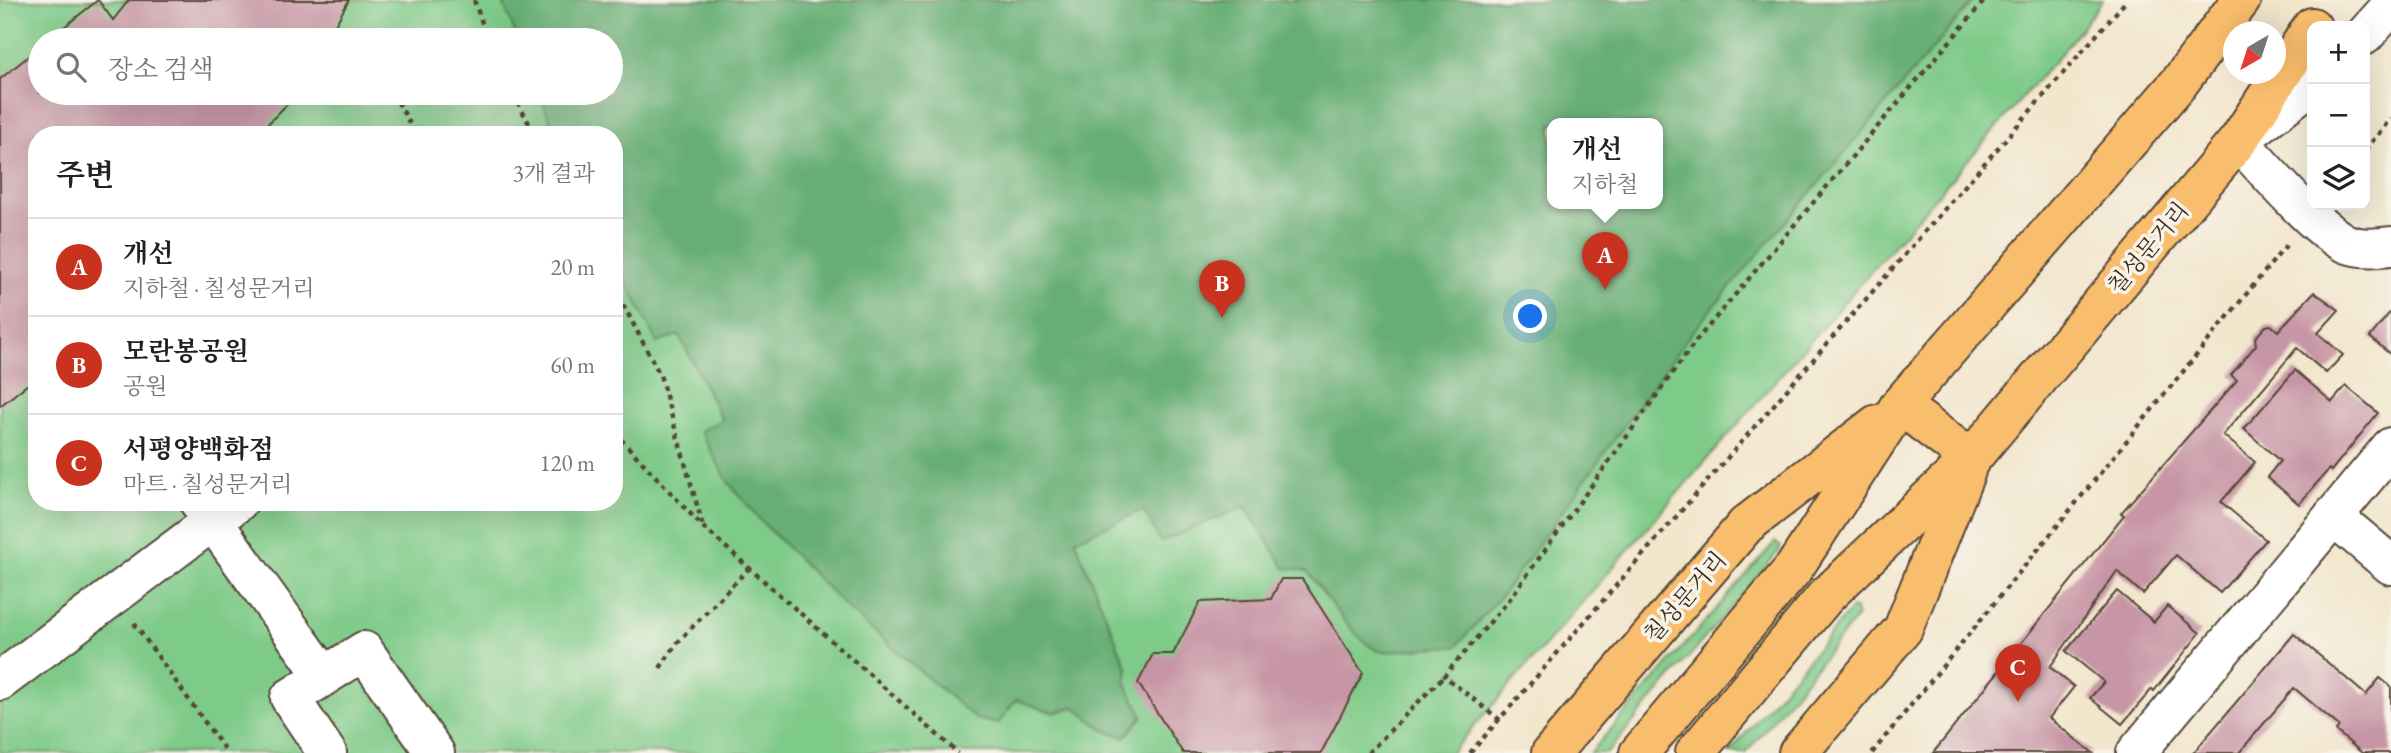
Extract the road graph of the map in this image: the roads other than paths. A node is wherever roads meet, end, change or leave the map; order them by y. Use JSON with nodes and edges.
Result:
{"nodes":[{"id":1,"x":2241,"y":0,"type":"edge"},
{"id":2,"x":2330,"y":0,"type":"edge"},
{"id":3,"x":2391,"y":6,"type":"edge"},
{"id":4,"x":2317,"y":21,"type":"edge"},
{"id":5,"x":2370,"y":29,"type":"edge"},
{"id":6,"x":2307,"y":36,"type":"edge"},
{"id":7,"x":2307,"y":88,"type":"edge"},
{"id":8,"x":2238,"y":141,"type":"junction"},
{"id":9,"x":2391,"y":246,"type":"edge"},
{"id":10,"x":1900,"y":405,"type":"junction"},
{"id":11,"x":2391,"y":447,"type":"edge"},
{"id":12,"x":1971,"y":459,"type":"junction"},
{"id":13,"x":215,"y":511,"type":"edge"},
{"id":14,"x":217,"y":511,"type":"edge"},
{"id":15,"x":2333,"y":516,"type":"junction"},
{"id":16,"x":2391,"y":565,"type":"edge"},
{"id":17,"x":324,"y":676,"type":"junction"},
{"id":18,"x":0,"y":681,"type":"edge"},
{"id":19,"x":327,"y":753,"type":"edge"},
{"id":20,"x":435,"y":753,"type":"edge"},
{"id":21,"x":1551,"y":753,"type":"edge"},
{"id":22,"x":1639,"y":753,"type":"edge"},
{"id":23,"x":1695,"y":753,"type":"edge"},
{"id":24,"x":1798,"y":753,"type":"edge"},
{"id":25,"x":2136,"y":753,"type":"edge"}],
"edges":[{"from":1,"to":10,"type":"main road","name":"칠성문거리"},
{"from":2,"to":4,"type":"main road","name":"칠성문거리"},
{"from":3,"to":5,"type":"street"},
{"from":6,"to":8,"type":"main road","name":"칠성문거리"},
{"from":7,"to":8,"type":"street"},
{"from":8,"to":9,"type":"street"},
{"from":8,"to":12,"type":"main road","name":"칠성문거리"},
{"from":10,"to":12,"type":"main road"},
{"from":10,"to":21,"type":"main road","name":"칠성문거리"},
{"from":10,"to":22,"type":"main road","name":"칠성문거리"},
{"from":11,"to":15,"type":"street"},
{"from":12,"to":23,"type":"main road","name":"칠성문거리"},
{"from":12,"to":24,"type":"main road","name":"칠성문거리"},
{"from":13,"to":18,"type":"street"},
{"from":14,"to":17,"type":"street"},
{"from":15,"to":16,"type":"street"},
{"from":15,"to":25,"type":"street"},
{"from":17,"to":19,"type":"street"},
{"from":17,"to":20,"type":"street"}]}
